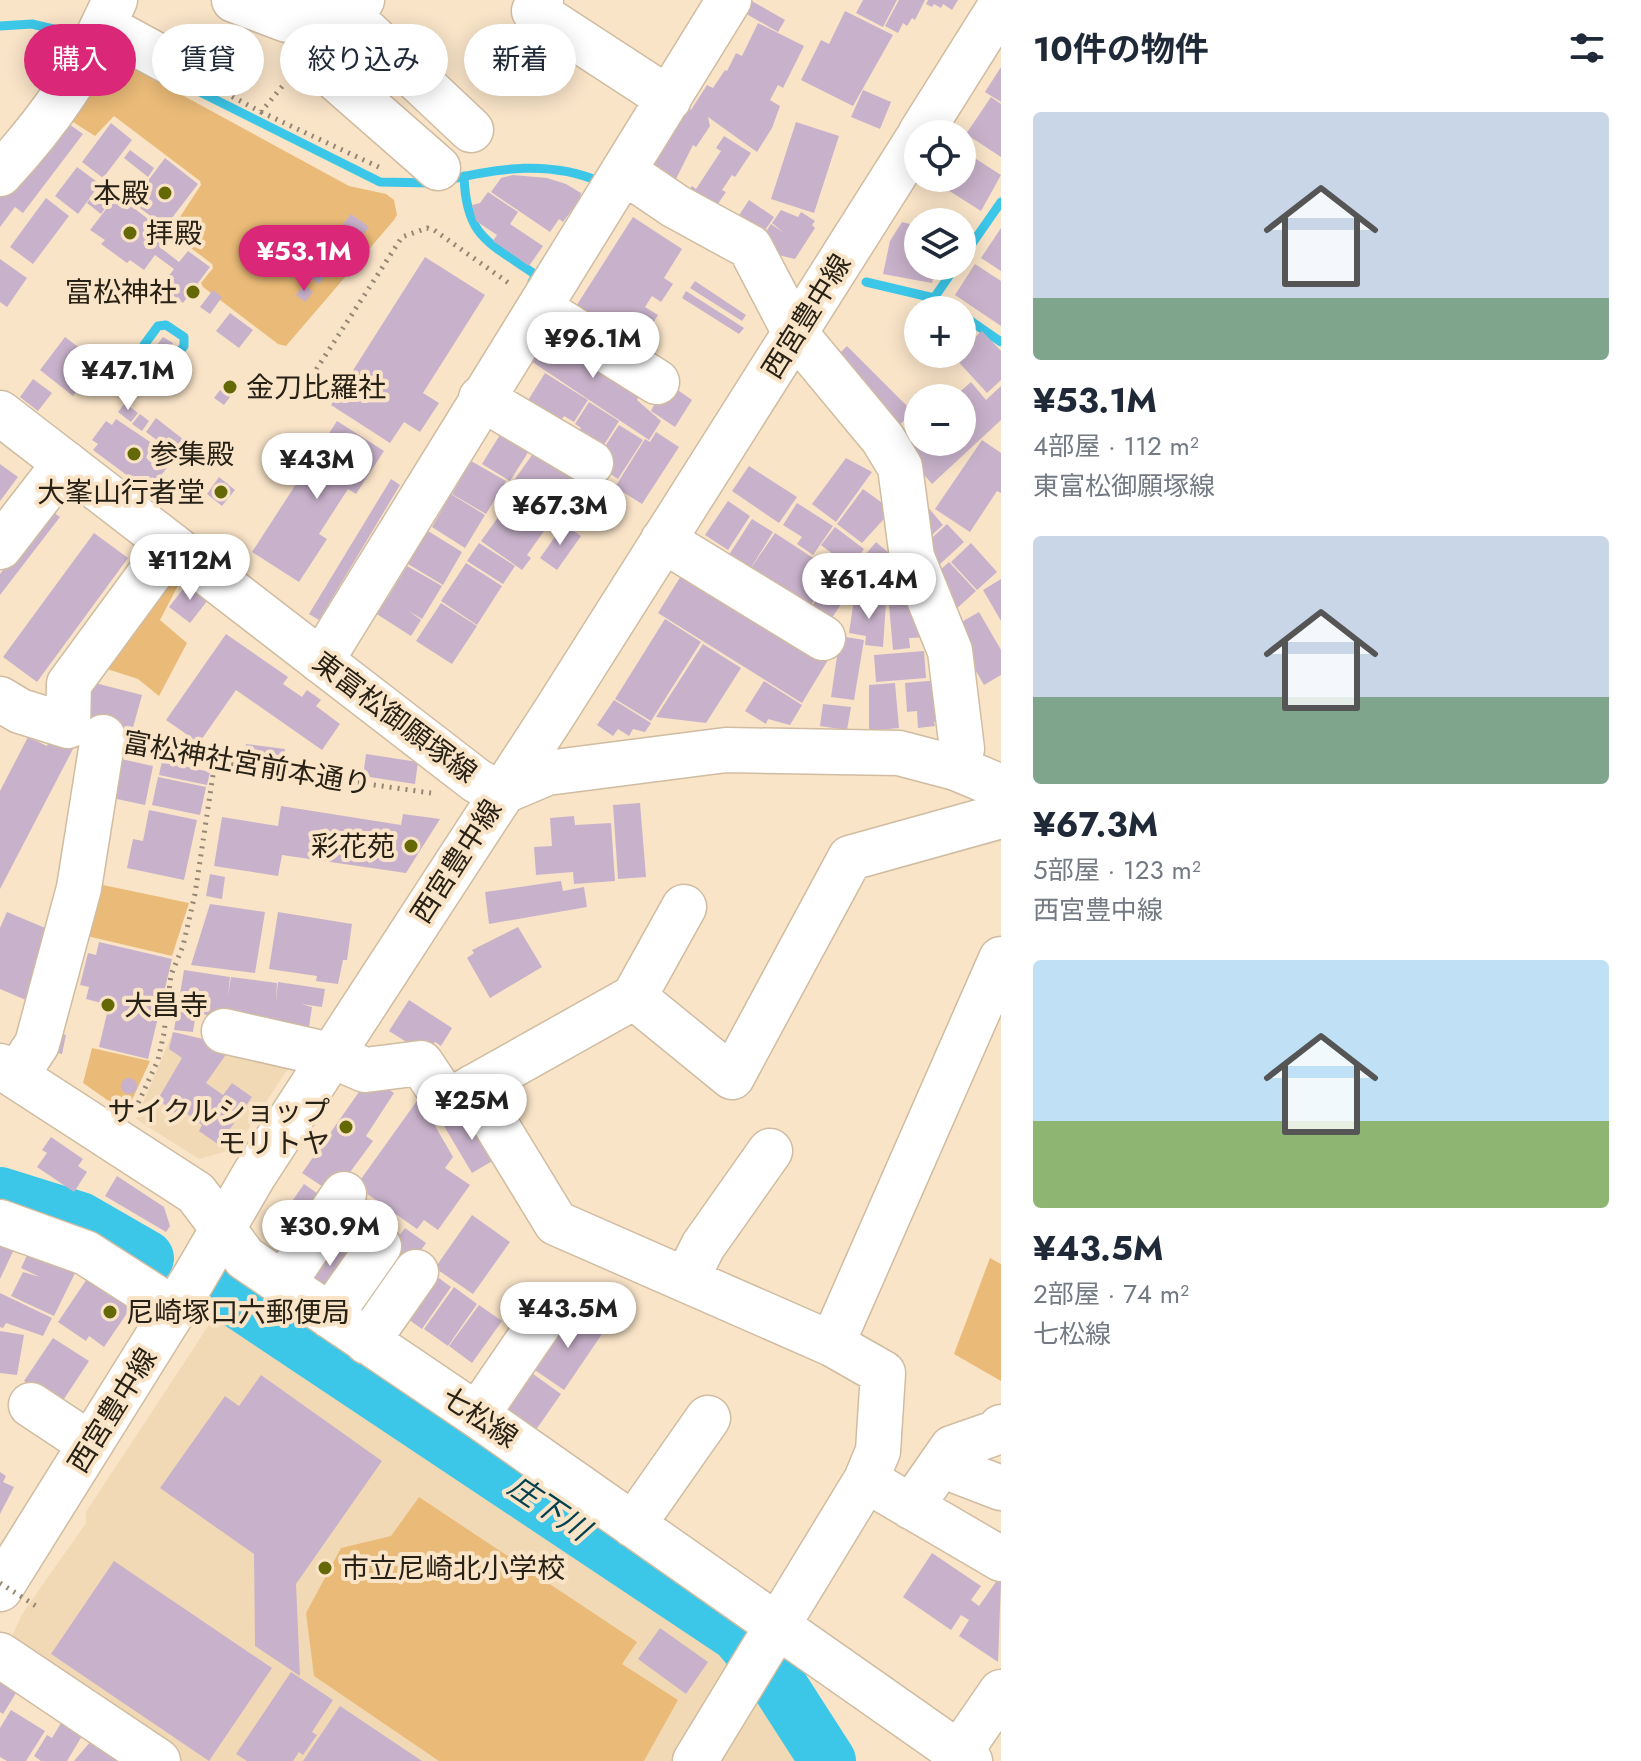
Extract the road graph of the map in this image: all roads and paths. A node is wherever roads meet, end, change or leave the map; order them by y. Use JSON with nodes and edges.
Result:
{"nodes":[{"id":1,"x":234,"y":0,"type":"edge"},
{"id":2,"x":541,"y":0,"type":"edge"},
{"id":3,"x":729,"y":0,"type":"edge"},
{"id":4,"x":335,"y":3,"type":"edge"},
{"id":5,"x":1001,"y":5,"type":"edge"},
{"id":6,"x":324,"y":24,"type":"edge"},
{"id":7,"x":280,"y":89,"type":"edge"},
{"id":8,"x":62,"y":96,"type":"edge"},
{"id":9,"x":232,"y":96,"type":"edge"},
{"id":10,"x":356,"y":96,"type":"edge"},
{"id":11,"x":669,"y":99,"type":"junction"},
{"id":12,"x":261,"y":112,"type":"junction"},
{"id":13,"x":929,"y":120,"type":"edge"},
{"id":14,"x":471,"y":130,"type":"dead end"},
{"id":15,"x":904,"y":160,"type":"edge"},
{"id":16,"x":438,"y":168,"type":"joint"},
{"id":17,"x":0,"y":174,"type":"edge"},
{"id":18,"x":618,"y":183,"type":"junction"},
{"id":19,"x":540,"y":306,"type":"junction"},
{"id":20,"x":795,"y":333,"type":"junction"},
{"id":21,"x":161,"y":350,"type":"dead end"},
{"id":22,"x":153,"y":360,"type":"dead end"},
{"id":23,"x":312,"y":376,"type":"dead end"},
{"id":24,"x":657,"y":382,"type":"dead end"},
{"id":25,"x":481,"y":398,"type":"junction"},
{"id":26,"x":0,"y":413,"type":"edge"},
{"id":27,"x":65,"y":463,"type":"junction"},
{"id":28,"x":591,"y":463,"type":"dead end"},
{"id":29,"x":663,"y":540,"type":"junction"},
{"id":30,"x":171,"y":545,"type":"junction"},
{"id":31,"x":0,"y":547,"type":"edge"},
{"id":32,"x":823,"y":638,"type":"dead end"},
{"id":33,"x":321,"y":661,"type":"junction"},
{"id":34,"x":0,"y":699,"type":"edge"},
{"id":35,"x":85,"y":732,"type":"junction"},
{"id":36,"x":215,"y":762,"type":"junction"},
{"id":37,"x":990,"y":785,"type":"edge"},
{"id":38,"x":446,"y":793,"type":"dead end"},
{"id":39,"x":500,"y":793,"type":"junction"},
{"id":40,"x":684,"y":907,"type":"dead end"},
{"id":41,"x":1001,"y":959,"type":"edge"},
{"id":42,"x":634,"y":997,"type":"junction"},
{"id":43,"x":224,"y":1031,"type":"dead end"},
{"id":44,"x":330,"y":1055,"type":"junction"},
{"id":45,"x":8,"y":1071,"type":"edge"},
{"id":46,"x":473,"y":1087,"type":"junction"},
{"id":47,"x":117,"y":1140,"type":"junction"},
{"id":48,"x":770,"y":1151,"type":"dead end"},
{"id":49,"x":344,"y":1194,"type":"dead end"},
{"id":50,"x":0,"y":1222,"type":"edge"},
{"id":51,"x":221,"y":1230,"type":"junction"},
{"id":52,"x":379,"y":1246,"type":"dead end"},
{"id":53,"x":416,"y":1272,"type":"dead end"},
{"id":54,"x":686,"y":1280,"type":"junction"},
{"id":55,"x":283,"y":1284,"type":"junction"},
{"id":56,"x":175,"y":1310,"type":"junction"},
{"id":57,"x":548,"y":1311,"type":"dead end"},
{"id":58,"x":330,"y":1316,"type":"junction"},
{"id":59,"x":367,"y":1342,"type":"junction"},
{"id":60,"x":832,"y":1344,"type":"junction"},
{"id":61,"x":31,"y":1405,"type":"dead end"},
{"id":62,"x":477,"y":1415,"type":"junction"},
{"id":63,"x":708,"y":1418,"type":"dead end"},
{"id":64,"x":1001,"y":1427,"type":"edge"},
{"id":65,"x":90,"y":1444,"type":"junction"},
{"id":66,"x":941,"y":1465,"type":"junction"},
{"id":67,"x":866,"y":1480,"type":"junction"},
{"id":68,"x":1001,"y":1488,"type":"edge"},
{"id":69,"x":911,"y":1507,"type":"junction"},
{"id":70,"x":633,"y":1525,"type":"junction"},
{"id":71,"x":1001,"y":1559,"type":"edge"},
{"id":72,"x":12,"y":1593,"type":"edge"},
{"id":73,"x":763,"y":1649,"type":"junction"},
{"id":74,"x":0,"y":1655,"type":"edge"},
{"id":75,"x":1001,"y":1692,"type":"edge"},
{"id":76,"x":965,"y":1757,"type":"edge"},
{"id":77,"x":148,"y":1758,"type":"edge"},
{"id":78,"x":695,"y":1761,"type":"edge"}],
"edges":[{"from":1,"to":4,"type":"street"},
{"from":2,"to":11,"type":"street"},
{"from":3,"to":11,"type":"street"},
{"from":4,"to":6,"type":"street"},
{"from":4,"to":14,"type":"street"},
{"from":5,"to":13,"type":"street","name":"西宮豊中線"},
{"from":7,"to":12,"type":"path"},
{"from":8,"to":17,"type":"street"},
{"from":9,"to":12,"type":"path"},
{"from":10,"to":16,"type":"street"},
{"from":11,"to":18,"type":"street"},
{"from":12,"to":16,"type":"path"},
{"from":15,"to":20,"type":"street","name":"西宮豊中線"},
{"from":18,"to":19,"type":"street"},
{"from":18,"to":20,"type":"street"},
{"from":19,"to":23,"type":"path"},
{"from":19,"to":24,"type":"street"},
{"from":19,"to":25,"type":"street"},
{"from":20,"to":29,"type":"street","name":"西宮豊中線"},
{"from":20,"to":37,"type":"street"},
{"from":21,"to":22,"type":"path"},
{"from":25,"to":28,"type":"street"},
{"from":25,"to":33,"type":"street"},
{"from":26,"to":27,"type":"street","name":"東富松御願塚線"},
{"from":27,"to":30,"type":"street","name":"東富松御願塚線"},
{"from":27,"to":31,"type":"street"},
{"from":29,"to":32,"type":"street"},
{"from":29,"to":39,"type":"street","name":"西宮豊中線"},
{"from":30,"to":33,"type":"street","name":"東富松御願塚線"},
{"from":30,"to":35,"type":"street"},
{"from":33,"to":39,"type":"street","name":"東富松御願塚線"},
{"from":34,"to":35,"type":"street"},
{"from":35,"to":36,"type":"path","name":"富松神社宮前本通り"},
{"from":35,"to":45,"type":"street"},
{"from":36,"to":38,"type":"path","name":"富松神社宮前本通り"},
{"from":36,"to":47,"type":"path"},
{"from":37,"to":39,"type":"street","name":"東富松御願塚線"},
{"from":37,"to":42,"type":"street"},
{"from":39,"to":44,"type":"street","name":"西宮豊中線"},
{"from":40,"to":42,"type":"street"},
{"from":41,"to":60,"type":"street"},
{"from":42,"to":46,"type":"street"},
{"from":43,"to":44,"type":"street"},
{"from":44,"to":46,"type":"street"},
{"from":44,"to":51,"type":"street","name":"西宮豊中線"},
{"from":45,"to":47,"type":"street","name":"七松線"},
{"from":46,"to":54,"type":"street"},
{"from":47,"to":51,"type":"street","name":"七松線"},
{"from":48,"to":54,"type":"street"},
{"from":49,"to":55,"type":"street"},
{"from":50,"to":56,"type":"street"},
{"from":51,"to":55,"type":"street","name":"七松線"},
{"from":51,"to":56,"type":"street","name":"西宮豊中線"},
{"from":52,"to":58,"type":"street"},
{"from":53,"to":59,"type":"street"},
{"from":54,"to":60,"type":"street"},
{"from":55,"to":58,"type":"street","name":"七松線"},
{"from":56,"to":65,"type":"street","name":"西宮豊中線"},
{"from":57,"to":62,"type":"street"},
{"from":58,"to":59,"type":"street","name":"七松線"},
{"from":59,"to":62,"type":"street","name":"七松線"},
{"from":60,"to":67,"type":"street"},
{"from":61,"to":65,"type":"street"},
{"from":62,"to":70,"type":"street","name":"七松線"},
{"from":63,"to":70,"type":"street"},
{"from":64,"to":66,"type":"street"},
{"from":65,"to":72,"type":"street","name":"西宮豊中線"},
{"from":66,"to":68,"type":"street"},
{"from":66,"to":69,"type":"street"},
{"from":67,"to":69,"type":"street"},
{"from":67,"to":73,"type":"street"},
{"from":69,"to":71,"type":"street"},
{"from":70,"to":73,"type":"street","name":"七松線"},
{"from":73,"to":76,"type":"street","name":"七松線"},
{"from":73,"to":78,"type":"street"},
{"from":74,"to":77,"type":"street"},
{"from":75,"to":76,"type":"street"}]}
